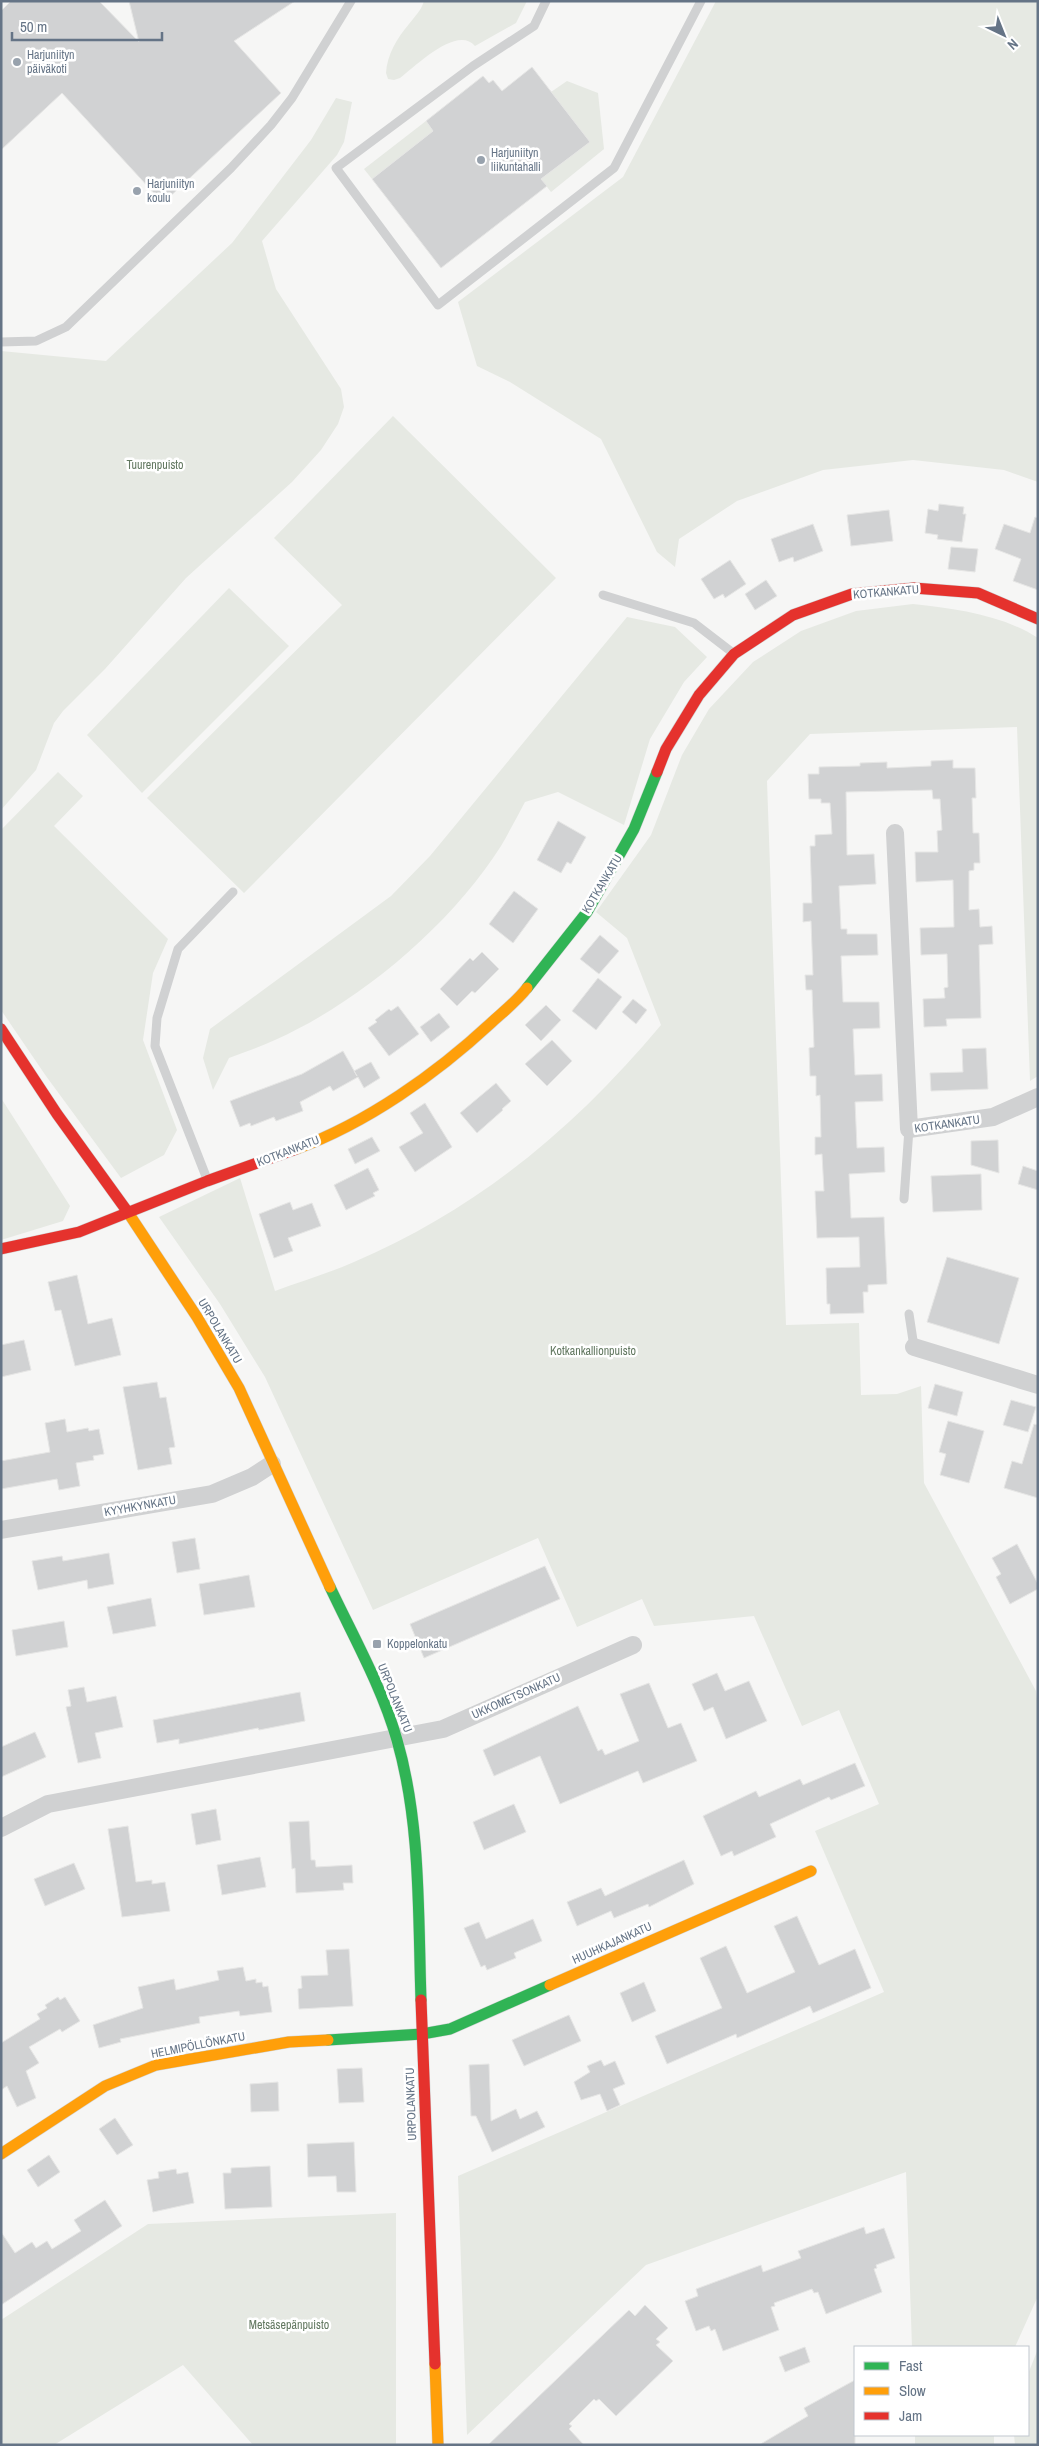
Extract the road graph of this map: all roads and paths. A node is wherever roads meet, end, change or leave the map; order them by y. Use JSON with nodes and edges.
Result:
{"nodes":[{"id":1,"x":351,"y":1,"type":"edge"},
{"id":2,"x":546,"y":1,"type":"edge"},
{"id":3,"x":701,"y":1,"type":"edge"},
{"id":4,"x":1,"y":342,"type":"edge"},
{"id":5,"x":602,"y":595,"type":"dead end"},
{"id":6,"x":1038,"y":619,"type":"edge"},
{"id":7,"x":734,"y":654,"type":"junction"},
{"id":8,"x":895,"y":833,"type":"dead end"},
{"id":9,"x":233,"y":892,"type":"dead end"},
{"id":10,"x":1,"y":1029,"type":"edge"},
{"id":11,"x":1038,"y":1096,"type":"edge"},
{"id":12,"x":909,"y":1129,"type":"junction"},
{"id":13,"x":207,"y":1181,"type":"junction"},
{"id":14,"x":904,"y":1199,"type":"dead end"},
{"id":15,"x":127,"y":1212,"type":"junction"},
{"id":16,"x":1,"y":1250,"type":"edge"},
{"id":17,"x":909,"y":1314,"type":"dead end"},
{"id":18,"x":914,"y":1347,"type":"joint"},
{"id":19,"x":1038,"y":1385,"type":"edge"},
{"id":20,"x":272,"y":1464,"type":"junction"},
{"id":21,"x":1,"y":1530,"type":"edge"},
{"id":22,"x":633,"y":1645,"type":"dead end"},
{"id":23,"x":397,"y":1739,"type":"junction"},
{"id":24,"x":1,"y":1828,"type":"edge"},
{"id":25,"x":810,"y":1871,"type":"dead end"},
{"id":26,"x":422,"y":2034,"type":"junction"},
{"id":27,"x":1,"y":2154,"type":"edge"},
{"id":28,"x":438,"y":2445,"type":"edge"}],
"edges":[{"from":1,"to":4,"type":"lane"},
{"from":2,"to":3,"type":"lane"},
{"from":5,"to":7,"type":"lane"},
{"from":6,"to":7,"type":"street","name":"KOTKANKATU"},
{"from":7,"to":13,"type":"street","name":"KOTKANKATU"},
{"from":8,"to":12,"type":"street","name":"KOTKANKATU"},
{"from":9,"to":13,"type":"lane"},
{"from":10,"to":15,"type":"street","name":"URPOLANKATU"},
{"from":11,"to":12,"type":"street","name":"KOTKANKATU"},
{"from":12,"to":14,"type":"lane"},
{"from":13,"to":15,"type":"street","name":"KOTKANKATU"},
{"from":15,"to":16,"type":"street","name":"KOTKANKATU"},
{"from":15,"to":20,"type":"street","name":"URPOLANKATU"},
{"from":17,"to":18,"type":"lane"},
{"from":18,"to":19,"type":"street"},
{"from":20,"to":21,"type":"street","name":"KYYHKYNKATU"},
{"from":20,"to":23,"type":"street","name":"URPOLANKATU"},
{"from":22,"to":23,"type":"street","name":"UKKOMETSONKATU"},
{"from":23,"to":24,"type":"street"},
{"from":23,"to":26,"type":"street","name":"URPOLANKATU"},
{"from":25,"to":26,"type":"street","name":"HUUHKAJANKATU"},
{"from":26,"to":27,"type":"street","name":"HELMIPÖLLÖNKATU"},
{"from":26,"to":28,"type":"street","name":"URPOLANKATU"}]}
